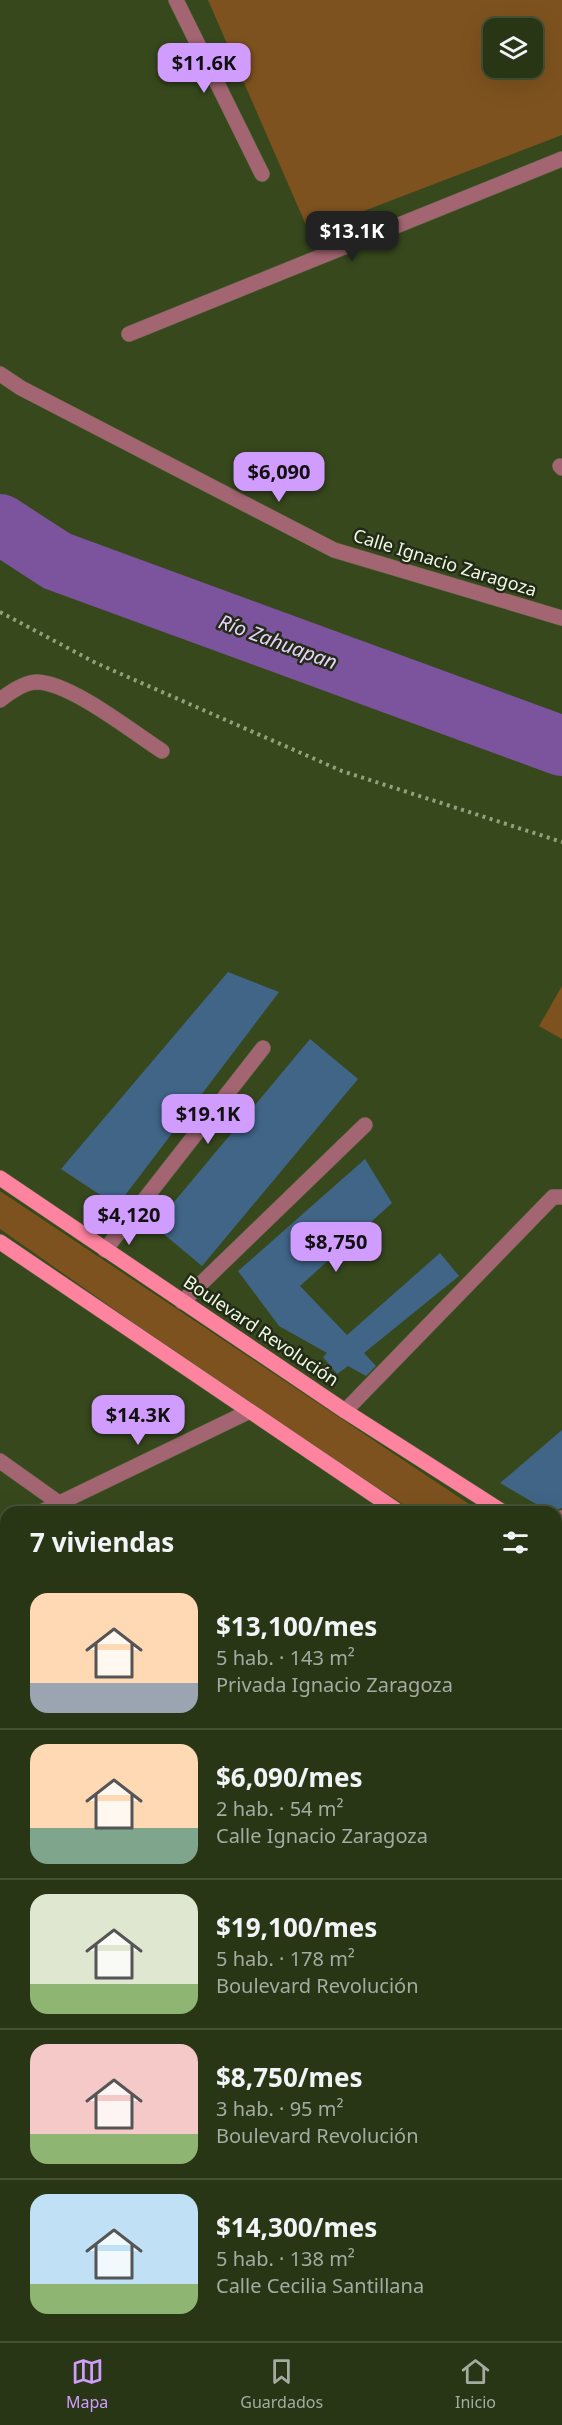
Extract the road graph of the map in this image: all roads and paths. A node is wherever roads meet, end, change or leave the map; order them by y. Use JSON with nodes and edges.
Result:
{"nodes":[{"id":1,"x":176,"y":0,"type":"edge"},
{"id":2,"x":562,"y":159,"type":"edge"},
{"id":3,"x":262,"y":174,"type":"dead end"},
{"id":4,"x":129,"y":334,"type":"dead end"},
{"id":5,"x":0,"y":374,"type":"edge"},
{"id":6,"x":0,"y":612,"type":"edge"},
{"id":7,"x":562,"y":618,"type":"edge"},
{"id":8,"x":0,"y":700,"type":"edge"},
{"id":9,"x":162,"y":751,"type":"dead end"},
{"id":10,"x":562,"y":842,"type":"edge"},
{"id":11,"x":263,"y":1048,"type":"dead end"},
{"id":12,"x":365,"y":1125,"type":"dead end"},
{"id":13,"x":0,"y":1178,"type":"edge"},
{"id":14,"x":562,"y":1197,"type":"edge"},
{"id":15,"x":0,"y":1242,"type":"edge"},
{"id":16,"x":105,"y":1250,"type":"junction"},
{"id":17,"x":182,"y":1302,"type":"junction"},
{"id":18,"x":250,"y":1411,"type":"junction"},
{"id":19,"x":345,"y":1411,"type":"junction"},
{"id":20,"x":0,"y":1461,"type":"edge"},
{"id":21,"x":59,"y":1503,"type":"junction"},
{"id":22,"x":53,"y":1506,"type":"edge"},
{"id":23,"x":390,"y":1506,"type":"edge"},
{"id":24,"x":494,"y":1506,"type":"edge"}],
"edges":[{"from":1,"to":3,"type":"street"},
{"from":2,"to":4,"type":"street"},
{"from":5,"to":7,"type":"street","name":"Calle Ignacio Zaragoza"},
{"from":6,"to":10,"type":"path"},
{"from":8,"to":9,"type":"street"},
{"from":11,"to":16,"type":"street"},
{"from":12,"to":17,"type":"street"},
{"from":13,"to":16,"type":"main road","name":"Boulevard Revolución"},
{"from":14,"to":19,"type":"street"},
{"from":15,"to":18,"type":"main road"},
{"from":16,"to":17,"type":"main road","name":"Boulevard Revolución"},
{"from":17,"to":19,"type":"main road","name":"Boulevard Revolución"},
{"from":18,"to":21,"type":"street"},
{"from":18,"to":23,"type":"main road"},
{"from":19,"to":24,"type":"main road","name":"Boulevard Revolución"},
{"from":20,"to":21,"type":"street"},
{"from":21,"to":22,"type":"street"}]}
